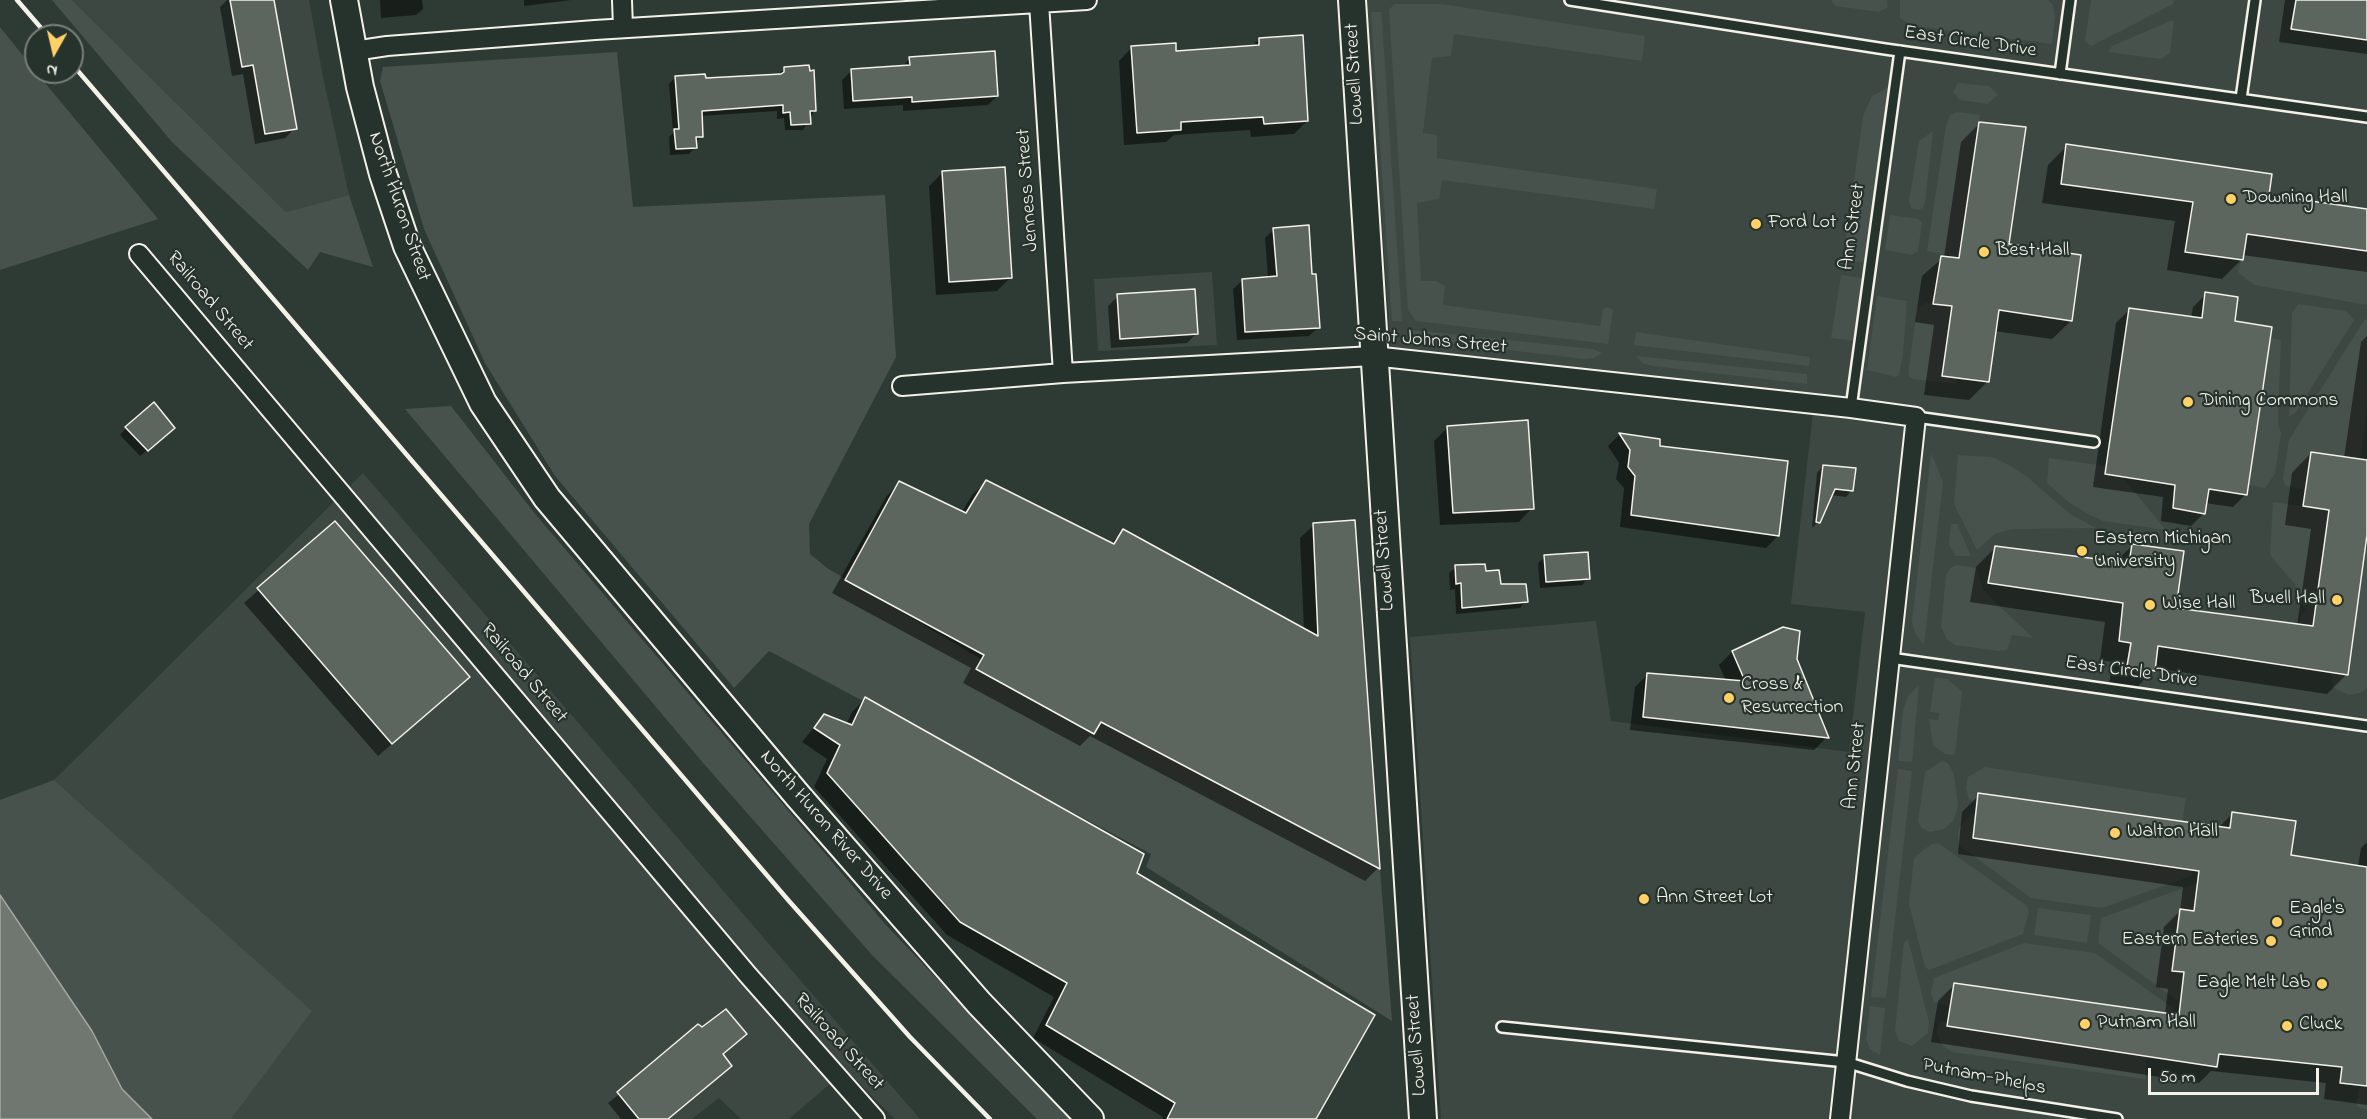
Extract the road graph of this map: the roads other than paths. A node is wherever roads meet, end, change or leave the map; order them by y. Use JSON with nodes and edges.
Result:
{"nodes":[{"id":1,"x":344,"y":0,"type":"edge"},
{"id":2,"x":622,"y":0,"type":"edge"},
{"id":3,"x":1087,"y":0,"type":"edge"},
{"id":4,"x":1352,"y":0,"type":"edge"},
{"id":5,"x":1570,"y":0,"type":"edge"},
{"id":6,"x":2070,"y":0,"type":"edge"},
{"id":7,"x":2255,"y":0,"type":"edge"},
{"id":8,"x":1039,"y":3,"type":"junction"},
{"id":9,"x":623,"y":28,"type":"junction"},
{"id":10,"x":354,"y":51,"type":"junction"},
{"id":11,"x":1900,"y":51,"type":"junction"},
{"id":12,"x":2060,"y":74,"type":"junction"},
{"id":13,"x":2241,"y":99,"type":"junction"},
{"id":14,"x":2367,"y":117,"type":"edge"},
{"id":15,"x":139,"y":254,"type":"dead end"},
{"id":16,"x":1373,"y":356,"type":"junction"},
{"id":17,"x":1063,"y":373,"type":"junction"},
{"id":18,"x":902,"y":386,"type":"dead end"},
{"id":19,"x":1851,"y":408,"type":"junction"},
{"id":20,"x":1916,"y":417,"type":"junction"},
{"id":21,"x":2094,"y":442,"type":"dead end"},
{"id":22,"x":569,"y":525,"type":"joint"},
{"id":23,"x":1890,"y":658,"type":"junction"},
{"id":24,"x":2367,"y":726,"type":"edge"},
{"id":25,"x":1502,"y":1027,"type":"dead end"},
{"id":26,"x":1846,"y":1062,"type":"junction"},
{"id":27,"x":875,"y":1119,"type":"edge"},
{"id":28,"x":1090,"y":1119,"type":"edge"},
{"id":29,"x":1423,"y":1119,"type":"edge"},
{"id":30,"x":1840,"y":1119,"type":"edge"},
{"id":31,"x":2117,"y":1119,"type":"edge"}],
"edges":[{"from":1,"to":10,"type":"main road","name":"North Huron Street"},
{"from":2,"to":9,"type":"street"},
{"from":3,"to":8,"type":"street"},
{"from":4,"to":16,"type":"main road","name":"Lowell Street"},
{"from":5,"to":11,"type":"lane","name":"East Circle Drive"},
{"from":6,"to":12,"type":"lane"},
{"from":7,"to":13,"type":"lane"},
{"from":8,"to":9,"type":"street"},
{"from":8,"to":17,"type":"street","name":"Jenness Street"},
{"from":9,"to":10,"type":"street"},
{"from":10,"to":22,"type":"main road","name":"North Huron Street"},
{"from":11,"to":12,"type":"lane","name":"East Circle Drive"},
{"from":11,"to":19,"type":"lane","name":"Ann Street"},
{"from":12,"to":13,"type":"lane","name":"East Circle Drive"},
{"from":13,"to":14,"type":"lane","name":"East Circle Drive"},
{"from":15,"to":27,"type":"street","name":"Railroad Street"},
{"from":16,"to":17,"type":"street","name":"Saint Johns Street"},
{"from":16,"to":19,"type":"street","name":"Saint Johns Street"},
{"from":16,"to":29,"type":"main road","name":"Lowell Street"},
{"from":17,"to":18,"type":"street","name":"Saint Johns Street"},
{"from":19,"to":20,"type":"street","name":"Saint Johns Street"},
{"from":20,"to":21,"type":"lane"},
{"from":20,"to":23,"type":"street","name":"Ann Street"},
{"from":22,"to":28,"type":"main road","name":"North Huron River Drive"},
{"from":23,"to":24,"type":"lane","name":"East Circle Drive"},
{"from":23,"to":26,"type":"street","name":"Ann Street"},
{"from":25,"to":26,"type":"lane","name":"Putnam-Phelps"},
{"from":26,"to":30,"type":"street","name":"Ann Street"},
{"from":26,"to":31,"type":"lane","name":"Putnam-Phelps"}]}
